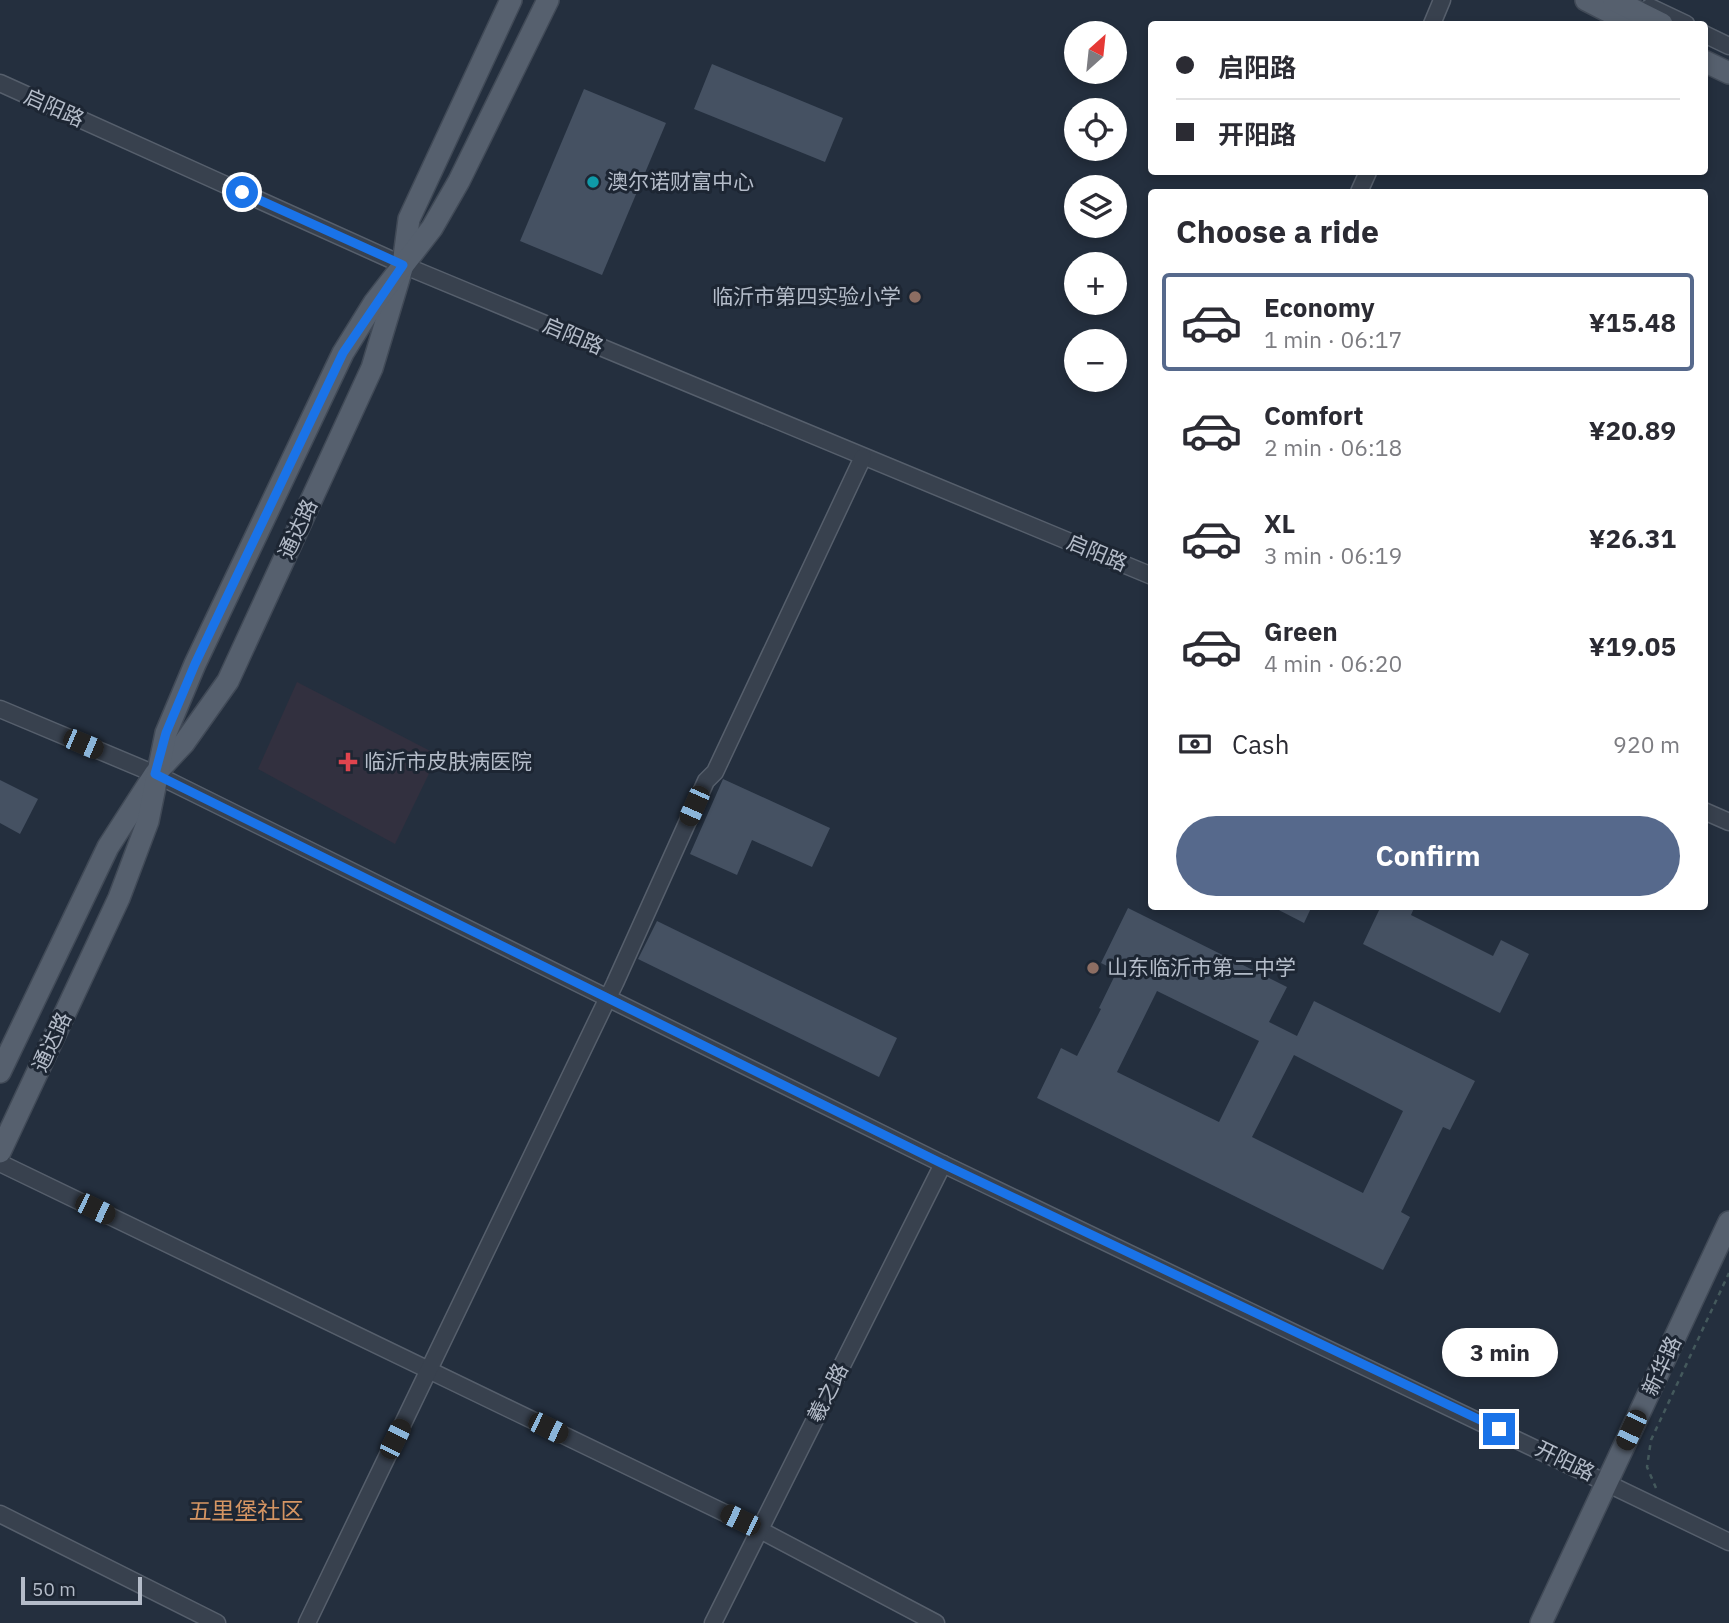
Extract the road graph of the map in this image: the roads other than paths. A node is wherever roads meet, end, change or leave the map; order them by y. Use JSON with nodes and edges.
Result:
{"nodes":[{"id":1,"x":511,"y":0,"type":"edge"},
{"id":2,"x":548,"y":0,"type":"edge"},
{"id":3,"x":1442,"y":0,"type":"edge"},
{"id":4,"x":1586,"y":0,"type":"edge"},
{"id":5,"x":1614,"y":0,"type":"edge"},
{"id":6,"x":1637,"y":0,"type":"edge"},
{"id":7,"x":1433,"y":21,"type":"edge"},
{"id":8,"x":1628,"y":21,"type":"edge"},
{"id":9,"x":1656,"y":21,"type":"edge"},
{"id":10,"x":1680,"y":21,"type":"edge"},
{"id":11,"x":1708,"y":36,"type":"edge"},
{"id":12,"x":1729,"y":46,"type":"edge"},
{"id":13,"x":1708,"y":48,"type":"edge"},
{"id":14,"x":1729,"y":59,"type":"edge"},
{"id":15,"x":1708,"y":63,"type":"edge"},
{"id":16,"x":1729,"y":73,"type":"edge"},
{"id":17,"x":0,"y":83,"type":"edge"},
{"id":18,"x":403,"y":265,"type":"junction"},
{"id":19,"x":863,"y":457,"type":"junction"},
{"id":20,"x":1148,"y":574,"type":"edge"},
{"id":21,"x":0,"y":709,"type":"edge"},
{"id":22,"x":155,"y":774,"type":"junction"},
{"id":23,"x":1708,"y":813,"type":"edge"},
{"id":24,"x":1729,"y":822,"type":"edge"},
{"id":25,"x":607,"y":998,"type":"junction"},
{"id":26,"x":0,"y":1072,"type":"edge"},
{"id":27,"x":0,"y":1152,"type":"edge"},
{"id":28,"x":0,"y":1163,"type":"edge"},
{"id":29,"x":943,"y":1164,"type":"junction"},
{"id":30,"x":1729,"y":1222,"type":"edge"},
{"id":31,"x":428,"y":1370,"type":"junction"},
{"id":32,"x":1607,"y":1482,"type":"junction"},
{"id":33,"x":0,"y":1514,"type":"edge"},
{"id":34,"x":760,"y":1530,"type":"junction"},
{"id":35,"x":1729,"y":1542,"type":"edge"},
{"id":36,"x":217,"y":1623,"type":"edge"},
{"id":37,"x":307,"y":1623,"type":"edge"},
{"id":38,"x":713,"y":1623,"type":"edge"},
{"id":39,"x":936,"y":1623,"type":"edge"},
{"id":40,"x":1541,"y":1623,"type":"edge"}],
"edges":[{"from":1,"to":18,"type":"main road","name":"通达路"},
{"from":2,"to":18,"type":"main road","name":"通达路"},
{"from":3,"to":7,"type":"street"},
{"from":4,"to":8,"type":"main road"},
{"from":5,"to":9,"type":"main road"},
{"from":6,"to":10,"type":"street"},
{"from":11,"to":12,"type":"street"},
{"from":13,"to":14,"type":"main road"},
{"from":15,"to":16,"type":"main road"},
{"from":17,"to":18,"type":"street","name":"启阳路"},
{"from":18,"to":19,"type":"street","name":"启阳路"},
{"from":18,"to":22,"type":"main road","name":"通达路"},
{"from":18,"to":22,"type":"main road","name":"通达路"},
{"from":19,"to":20,"type":"street","name":"启阳路"},
{"from":19,"to":25,"type":"street"},
{"from":21,"to":22,"type":"street","name":"开阳路"},
{"from":22,"to":25,"type":"street","name":"开阳路"},
{"from":22,"to":26,"type":"main road","name":"通达路"},
{"from":22,"to":27,"type":"main road","name":"通达路"},
{"from":23,"to":24,"type":"street"},
{"from":25,"to":29,"type":"street","name":"开阳路"},
{"from":25,"to":31,"type":"street"},
{"from":28,"to":31,"type":"street"},
{"from":29,"to":32,"type":"street","name":"开阳路"},
{"from":29,"to":34,"type":"street","name":"羲之路"},
{"from":30,"to":32,"type":"main road","name":"新华路"},
{"from":31,"to":34,"type":"street"},
{"from":31,"to":37,"type":"street"},
{"from":32,"to":35,"type":"street","name":"开阳路"},
{"from":32,"to":40,"type":"main road","name":"新华路"},
{"from":33,"to":36,"type":"street"},
{"from":34,"to":38,"type":"street","name":"羲之路"},
{"from":34,"to":39,"type":"street"}]}
